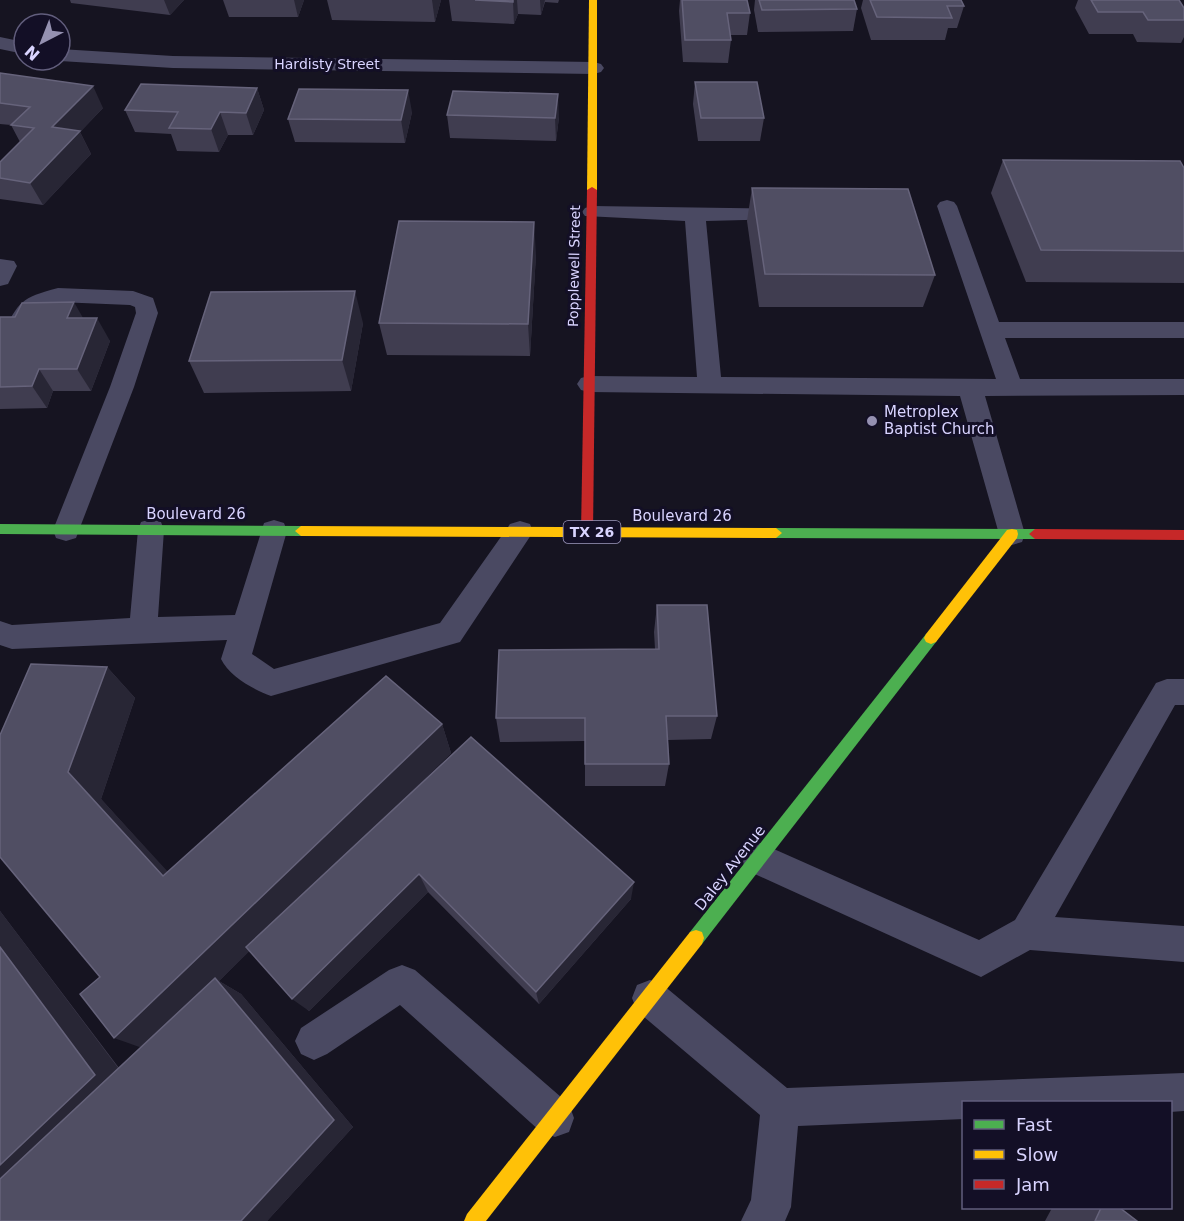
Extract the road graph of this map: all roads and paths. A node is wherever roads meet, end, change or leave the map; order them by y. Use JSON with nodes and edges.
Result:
{"nodes":[{"id":1,"x":593,"y":0,"type":"edge"},
{"id":2,"x":72,"y":56,"type":"edge"},
{"id":3,"x":594,"y":69,"type":"junction"},
{"id":4,"x":947,"y":206,"type":"dead end"},
{"id":5,"x":592,"y":212,"type":"junction"},
{"id":6,"x":808,"y":213,"type":"edge"},
{"id":7,"x":695,"y":215,"type":"junction"},
{"id":8,"x":0,"y":266,"type":"edge"},
{"id":9,"x":0,"y":279,"type":"edge"},
{"id":10,"x":989,"y":330,"type":"junction"},
{"id":11,"x":1184,"y":330,"type":"edge"},
{"id":12,"x":11,"y":339,"type":"edge"},
{"id":13,"x":589,"y":384,"type":"junction"},
{"id":14,"x":710,"y":386,"type":"junction"},
{"id":15,"x":1184,"y":387,"type":"edge"},
{"id":16,"x":970,"y":388,"type":"junction"},
{"id":17,"x":1011,"y":388,"type":"junction"},
{"id":18,"x":0,"y":529,"type":"edge"},
{"id":19,"x":66,"y":530,"type":"junction"},
{"id":20,"x":152,"y":530,"type":"junction"},
{"id":21,"x":274,"y":531,"type":"junction"},
{"id":22,"x":520,"y":532,"type":"junction"},
{"id":23,"x":587,"y":532,"type":"junction"},
{"id":24,"x":1012,"y":534,"type":"junction"},
{"id":25,"x":1184,"y":535,"type":"edge"},
{"id":26,"x":245,"y":627,"type":"junction"},
{"id":27,"x":143,"y":630,"type":"junction"},
{"id":28,"x":0,"y":633,"type":"edge"},
{"id":29,"x":1184,"y":692,"type":"edge"},
{"id":30,"x":758,"y":858,"type":"junction"},
{"id":31,"x":1027,"y":932,"type":"junction"},
{"id":32,"x":1184,"y":944,"type":"edge"},
{"id":33,"x":650,"y":998,"type":"junction"},
{"id":34,"x":314,"y":1041,"type":"dead end"},
{"id":35,"x":1184,"y":1092,"type":"edge"},
{"id":36,"x":780,"y":1107,"type":"junction"},
{"id":37,"x":555,"y":1118,"type":"junction"},
{"id":38,"x":474,"y":1221,"type":"edge"},
{"id":39,"x":761,"y":1221,"type":"edge"}],
"edges":[{"from":1,"to":3,"type":"street","name":"Popplewell Street"},
{"from":2,"to":3,"type":"street","name":"Hardisty Street"},
{"from":3,"to":5,"type":"street","name":"Popplewell Street"},
{"from":4,"to":10,"type":"lane"},
{"from":5,"to":7,"type":"lane"},
{"from":5,"to":13,"type":"street","name":"Popplewell Street"},
{"from":6,"to":7,"type":"lane"},
{"from":7,"to":14,"type":"lane"},
{"from":8,"to":9,"type":"lane"},
{"from":10,"to":11,"type":"lane"},
{"from":10,"to":17,"type":"lane"},
{"from":12,"to":19,"type":"lane"},
{"from":13,"to":14,"type":"lane"},
{"from":13,"to":23,"type":"street","name":"Popplewell Street"},
{"from":14,"to":16,"type":"lane"},
{"from":15,"to":17,"type":"lane"},
{"from":16,"to":17,"type":"lane"},
{"from":16,"to":24,"type":"lane"},
{"from":18,"to":19,"type":"street","name":"Boulevard 26","number":"TX 26"},
{"from":19,"to":20,"type":"street","name":"Boulevard 26","number":"TX 26"},
{"from":20,"to":21,"type":"street","name":"Boulevard 26","number":"TX 26"},
{"from":20,"to":27,"type":"lane"},
{"from":21,"to":22,"type":"street","name":"Boulevard 26","number":"TX 26"},
{"from":21,"to":26,"type":"lane"},
{"from":22,"to":23,"type":"street","name":"Boulevard 26","number":"TX 26"},
{"from":22,"to":26,"type":"lane"},
{"from":23,"to":24,"type":"street","name":"Boulevard 26","number":"TX 26"},
{"from":24,"to":25,"type":"street","name":"Boulevard 26","number":"TX 26"},
{"from":24,"to":30,"type":"street","name":"Daley Avenue"},
{"from":26,"to":27,"type":"lane"},
{"from":27,"to":28,"type":"lane"},
{"from":29,"to":31,"type":"lane"},
{"from":30,"to":31,"type":"lane"},
{"from":30,"to":33,"type":"street","name":"Daley Avenue"},
{"from":31,"to":32,"type":"lane"},
{"from":33,"to":36,"type":"lane"},
{"from":33,"to":37,"type":"street","name":"Daley Avenue"},
{"from":34,"to":37,"type":"lane"},
{"from":35,"to":36,"type":"lane"},
{"from":36,"to":39,"type":"lane"},
{"from":37,"to":38,"type":"street","name":"Daley Avenue"}]}
